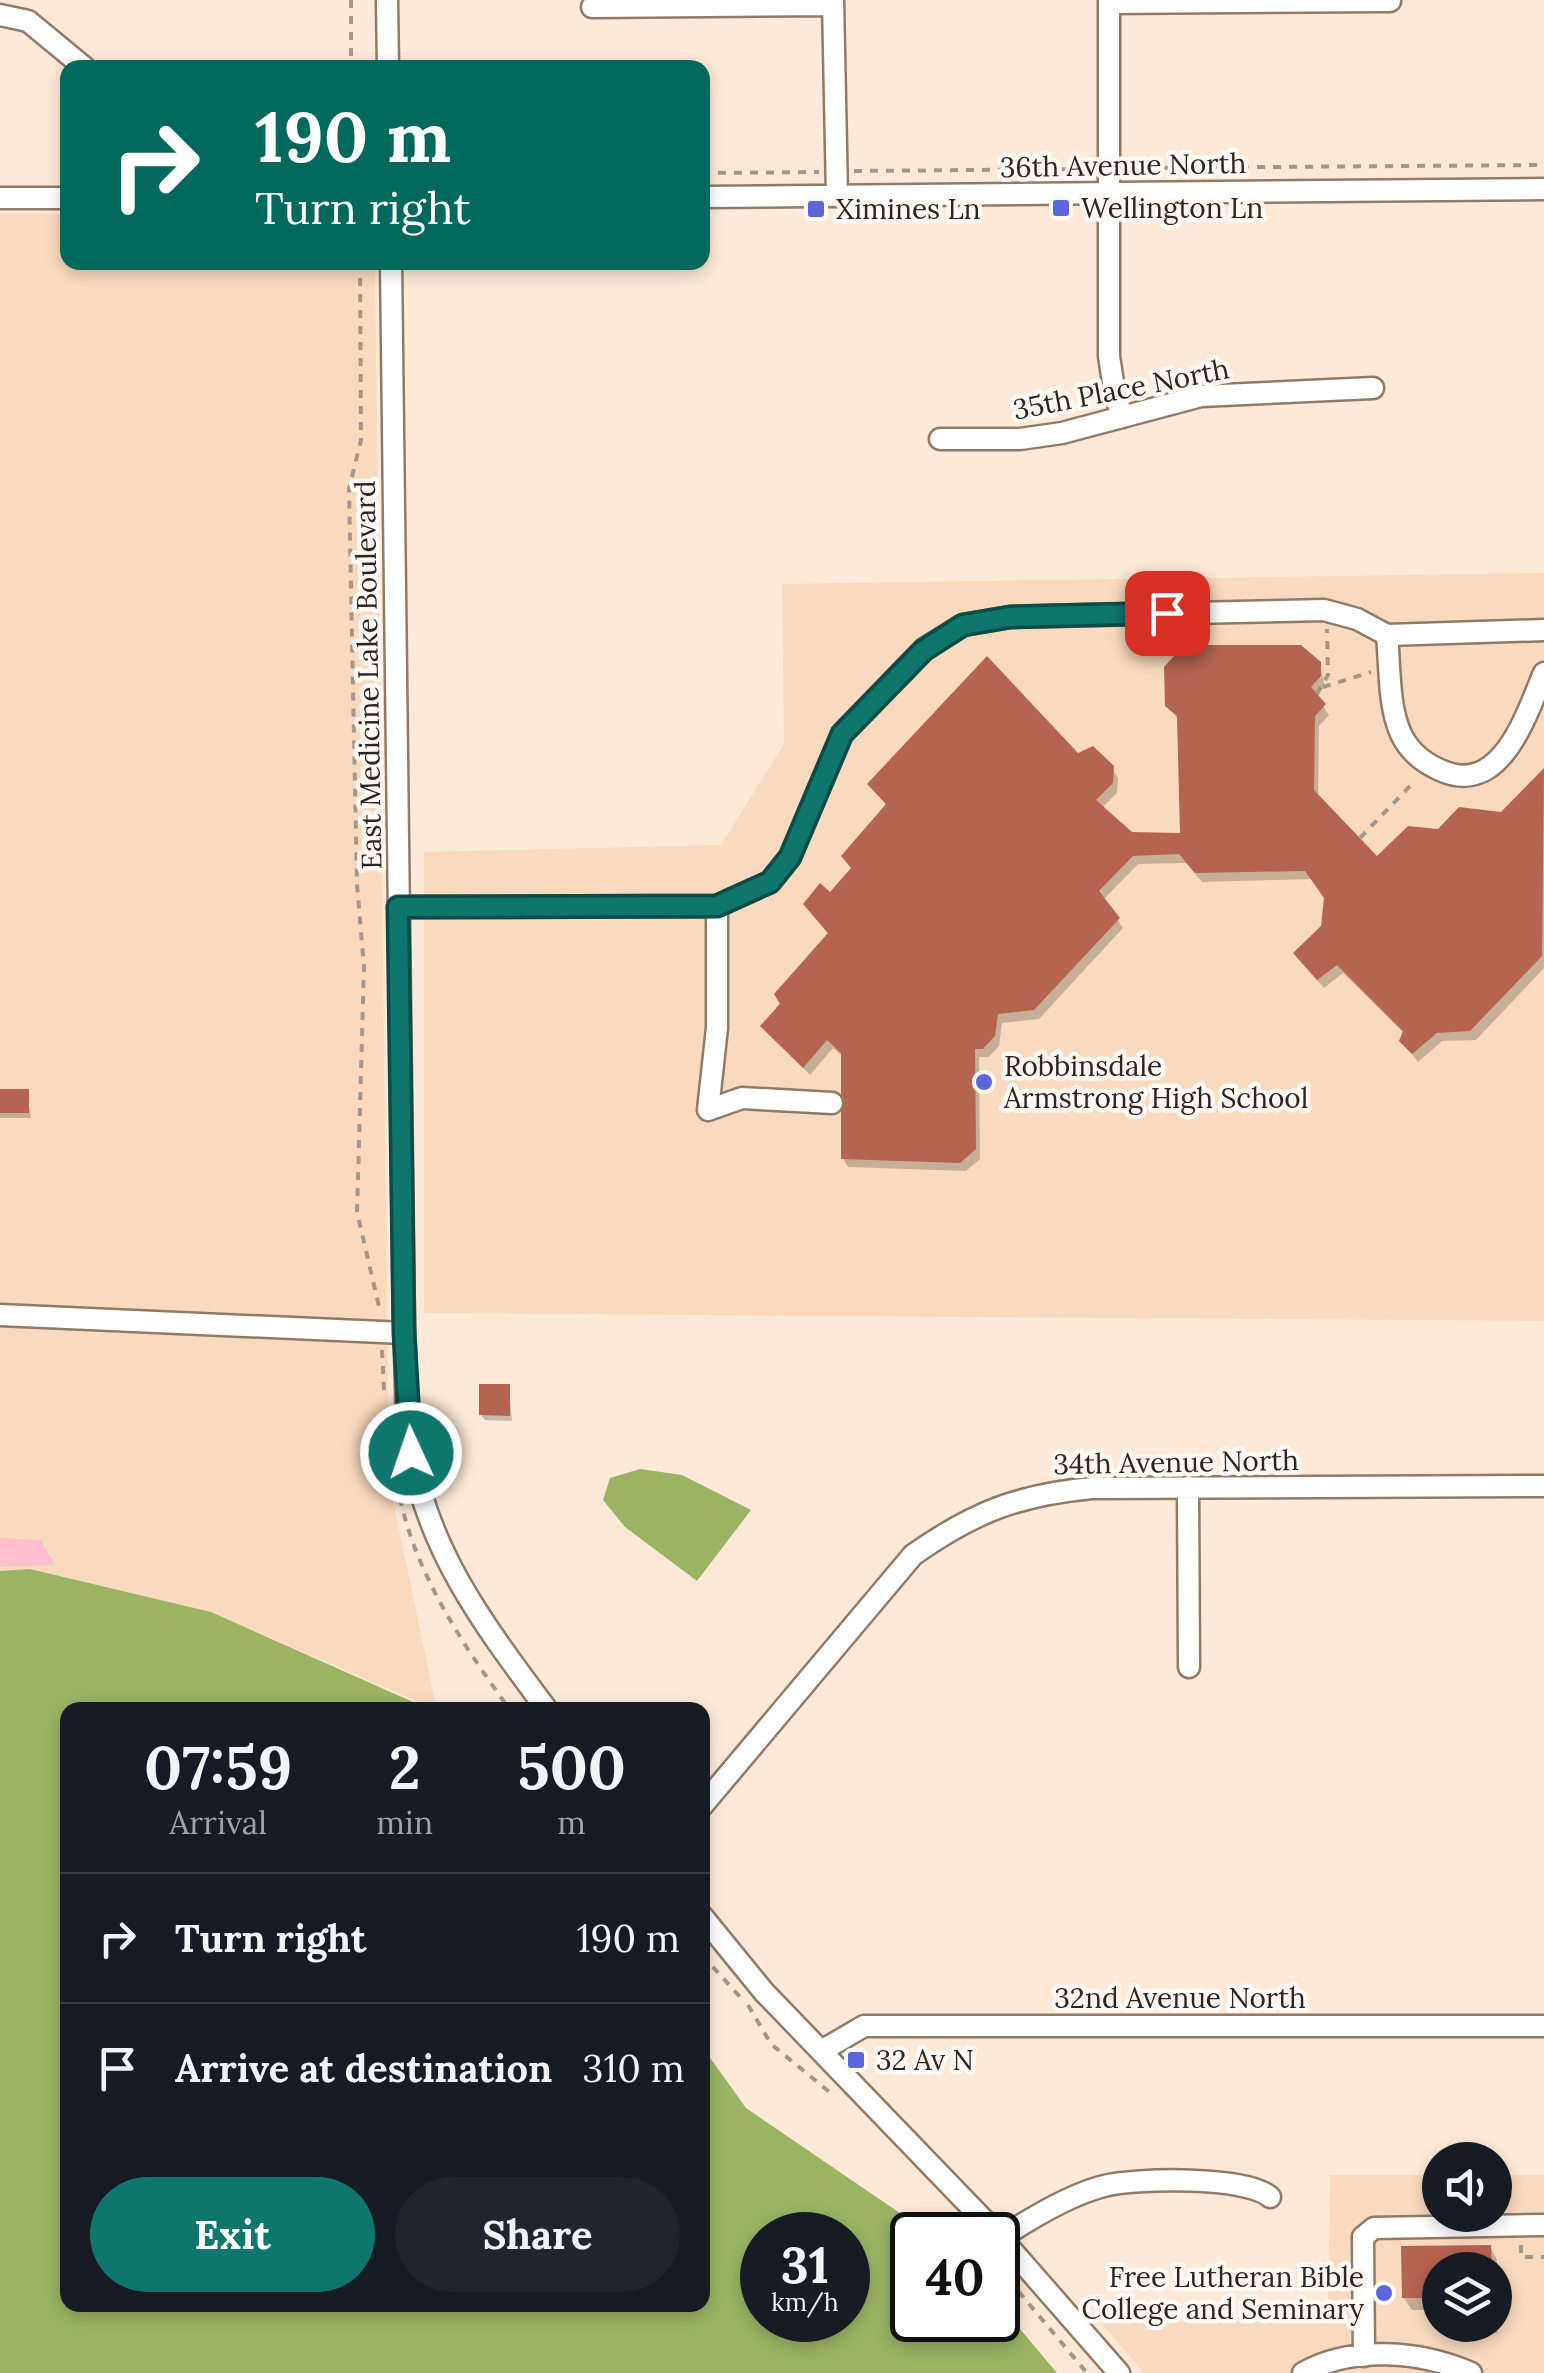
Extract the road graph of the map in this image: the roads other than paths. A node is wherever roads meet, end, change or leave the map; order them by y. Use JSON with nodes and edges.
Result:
{"nodes":[{"id":1,"x":387,"y":0,"type":"edge"},
{"id":2,"x":1390,"y":0,"type":"edge"},
{"id":3,"x":833,"y":2,"type":"edge"},
{"id":4,"x":1109,"y":2,"type":"edge"},
{"id":5,"x":592,"y":7,"type":"dead end"},
{"id":6,"x":0,"y":16,"type":"edge"},
{"id":7,"x":75,"y":60,"type":"edge"},
{"id":8,"x":388,"y":60,"type":"edge"},
{"id":9,"x":1544,"y":189,"type":"edge"},
{"id":10,"x":1108,"y":192,"type":"junction"},
{"id":11,"x":837,"y":196,"type":"junction"},
{"id":12,"x":710,"y":197,"type":"edge"},
{"id":13,"x":0,"y":198,"type":"edge"},
{"id":14,"x":60,"y":198,"type":"edge"},
{"id":15,"x":391,"y":270,"type":"edge"},
{"id":16,"x":1372,"y":388,"type":"dead end"},
{"id":17,"x":1123,"y":417,"type":"junction"},
{"id":18,"x":940,"y":439,"type":"dead end"},
{"id":19,"x":1544,"y":630,"type":"edge"},
{"id":20,"x":1386,"y":635,"type":"junction"},
{"id":21,"x":1544,"y":673,"type":"edge"},
{"id":22,"x":717,"y":906,"type":"junction"},
{"id":23,"x":398,"y":907,"type":"junction"},
{"id":24,"x":712,"y":1069,"type":"junction"},
{"id":25,"x":742,"y":1098,"type":"junction"},
{"id":26,"x":832,"y":1103,"type":"dead end"},
{"id":27,"x":0,"y":1314,"type":"edge"},
{"id":28,"x":404,"y":1333,"type":"junction"},
{"id":29,"x":1544,"y":1486,"type":"edge"},
{"id":30,"x":1188,"y":1487,"type":"junction"},
{"id":31,"x":1189,"y":1667,"type":"dead end"},
{"id":32,"x":541,"y":1702,"type":"edge"},
{"id":33,"x":710,"y":1798,"type":"edge"},
{"id":34,"x":710,"y":1926,"type":"edge"},
{"id":35,"x":1544,"y":2026,"type":"edge"},
{"id":36,"x":822,"y":2050,"type":"junction"},
{"id":37,"x":1270,"y":2197,"type":"dead end"},
{"id":38,"x":977,"y":2212,"type":"edge"},
{"id":39,"x":1544,"y":2225,"type":"edge"},
{"id":40,"x":1020,"y":2226,"type":"edge"},
{"id":41,"x":1020,"y":2259,"type":"edge"},
{"id":42,"x":1364,"y":2356,"type":"junction"},
{"id":43,"x":1119,"y":2373,"type":"edge"},
{"id":44,"x":1303,"y":2373,"type":"edge"},
{"id":45,"x":1471,"y":2373,"type":"edge"}],
"edges":[{"from":1,"to":8,"type":"street"},
{"from":2,"to":4,"type":"street"},
{"from":3,"to":5,"type":"street"},
{"from":3,"to":11,"type":"street"},
{"from":4,"to":10,"type":"street"},
{"from":6,"to":7,"type":"street"},
{"from":9,"to":10,"type":"street","name":"36th Avenue North"},
{"from":10,"to":11,"type":"street","name":"36th Avenue North"},
{"from":10,"to":17,"type":"street"},
{"from":11,"to":12,"type":"street","name":"36th Avenue North"},
{"from":13,"to":14,"type":"street"},
{"from":15,"to":23,"type":"street","name":"East Medicine Lake Boulevard"},
{"from":16,"to":17,"type":"street","name":"35th Place North"},
{"from":17,"to":18,"type":"street","name":"35th Place North"},
{"from":19,"to":20,"type":"street"},
{"from":20,"to":21,"type":"street"},
{"from":20,"to":22,"type":"street"},
{"from":22,"to":23,"type":"street"},
{"from":22,"to":24,"type":"street"},
{"from":23,"to":28,"type":"street","name":"East Medicine Lake Boulevard"},
{"from":24,"to":25,"type":"street"},
{"from":24,"to":25,"type":"street"},
{"from":25,"to":26,"type":"street"},
{"from":27,"to":28,"type":"street"},
{"from":28,"to":32,"type":"street","name":"East Medicine Lake Boulevard"},
{"from":29,"to":30,"type":"street","name":"34th Avenue North"},
{"from":30,"to":31,"type":"street"},
{"from":30,"to":33,"type":"street","name":"34th Avenue North"},
{"from":34,"to":36,"type":"street"},
{"from":35,"to":36,"type":"street","name":"32nd Avenue North"},
{"from":36,"to":38,"type":"street"},
{"from":37,"to":40,"type":"street"},
{"from":39,"to":42,"type":"street"},
{"from":41,"to":43,"type":"street"},
{"from":42,"to":44,"type":"street"},
{"from":42,"to":45,"type":"street"}]}
